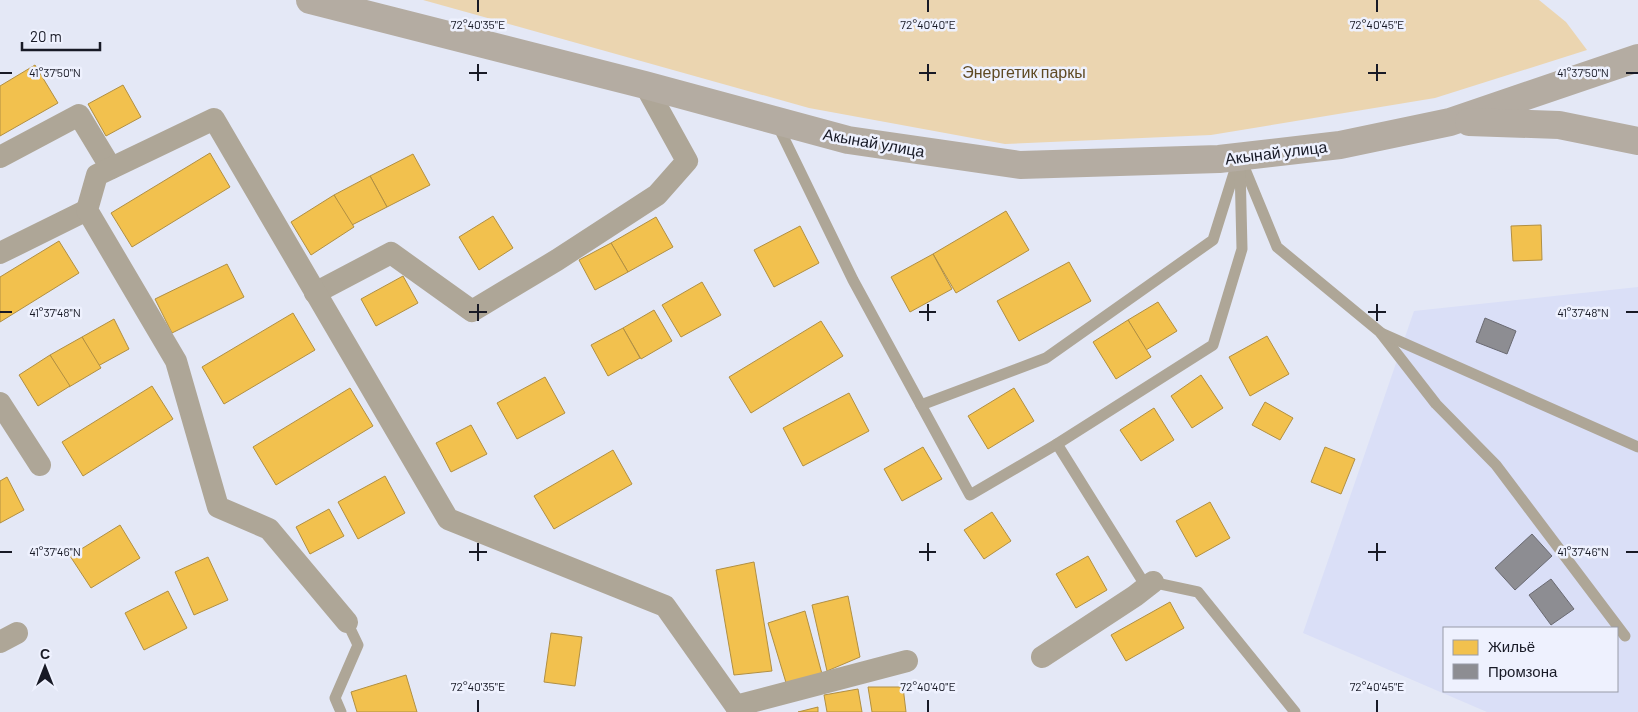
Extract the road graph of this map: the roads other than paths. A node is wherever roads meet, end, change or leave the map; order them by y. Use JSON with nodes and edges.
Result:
{"nodes":[{"id":1,"x":310,"y":0,"type":"edge"},
{"id":2,"x":1638,"y":58,"type":"edge"},
{"id":3,"x":645,"y":85,"type":"junction"},
{"id":4,"x":776,"y":121,"type":"junction"},
{"id":5,"x":1450,"y":122,"type":"junction"},
{"id":6,"x":1638,"y":141,"type":"edge"},
{"id":7,"x":1240,"y":155,"type":"junction"},
{"id":8,"x":0,"y":157,"type":"edge"},
{"id":9,"x":111,"y":168,"type":"junction"},
{"id":10,"x":87,"y":210,"type":"junction"},
{"id":11,"x":0,"y":252,"type":"edge"},
{"id":12,"x":316,"y":293,"type":"junction"},
{"id":13,"x":1380,"y":332,"type":"junction"},
{"id":14,"x":0,"y":402,"type":"edge"},
{"id":15,"x":921,"y":405,"type":"junction"},
{"id":16,"x":1057,"y":444,"type":"junction"},
{"id":17,"x":1638,"y":448,"type":"edge"},
{"id":18,"x":40,"y":465,"type":"dead end"},
{"id":19,"x":1153,"y":582,"type":"junction"},
{"id":20,"x":347,"y":622,"type":"joint"},
{"id":21,"x":1625,"y":636,"type":"dead end"},
{"id":22,"x":1042,"y":657,"type":"dead end"},
{"id":23,"x":907,"y":661,"type":"dead end"},
{"id":24,"x":738,"y":709,"type":"edge"},
{"id":25,"x":341,"y":712,"type":"edge"},
{"id":26,"x":1295,"y":712,"type":"edge"}],
"edges":[{"from":1,"to":3,"type":"main road","name":"Акынай улица"},
{"from":2,"to":5,"type":"main road"},
{"from":3,"to":4,"type":"main road","name":"Акынай улица"},
{"from":3,"to":12,"type":"street"},
{"from":4,"to":7,"type":"main road","name":"Акынай улица"},
{"from":4,"to":15,"type":"lane"},
{"from":5,"to":6,"type":"main road"},
{"from":5,"to":7,"type":"main road","name":"Акынай улица"},
{"from":7,"to":13,"type":"lane"},
{"from":7,"to":15,"type":"lane"},
{"from":7,"to":16,"type":"lane"},
{"from":8,"to":9,"type":"street"},
{"from":9,"to":10,"type":"street"},
{"from":9,"to":12,"type":"street"},
{"from":10,"to":11,"type":"street"},
{"from":10,"to":20,"type":"street"},
{"from":12,"to":24,"type":"street"},
{"from":13,"to":17,"type":"lane"},
{"from":13,"to":21,"type":"lane"},
{"from":14,"to":18,"type":"street"},
{"from":15,"to":16,"type":"lane"},
{"from":16,"to":19,"type":"lane"},
{"from":19,"to":22,"type":"street"},
{"from":19,"to":26,"type":"lane"},
{"from":20,"to":25,"type":"lane"},
{"from":23,"to":24,"type":"street"}]}
